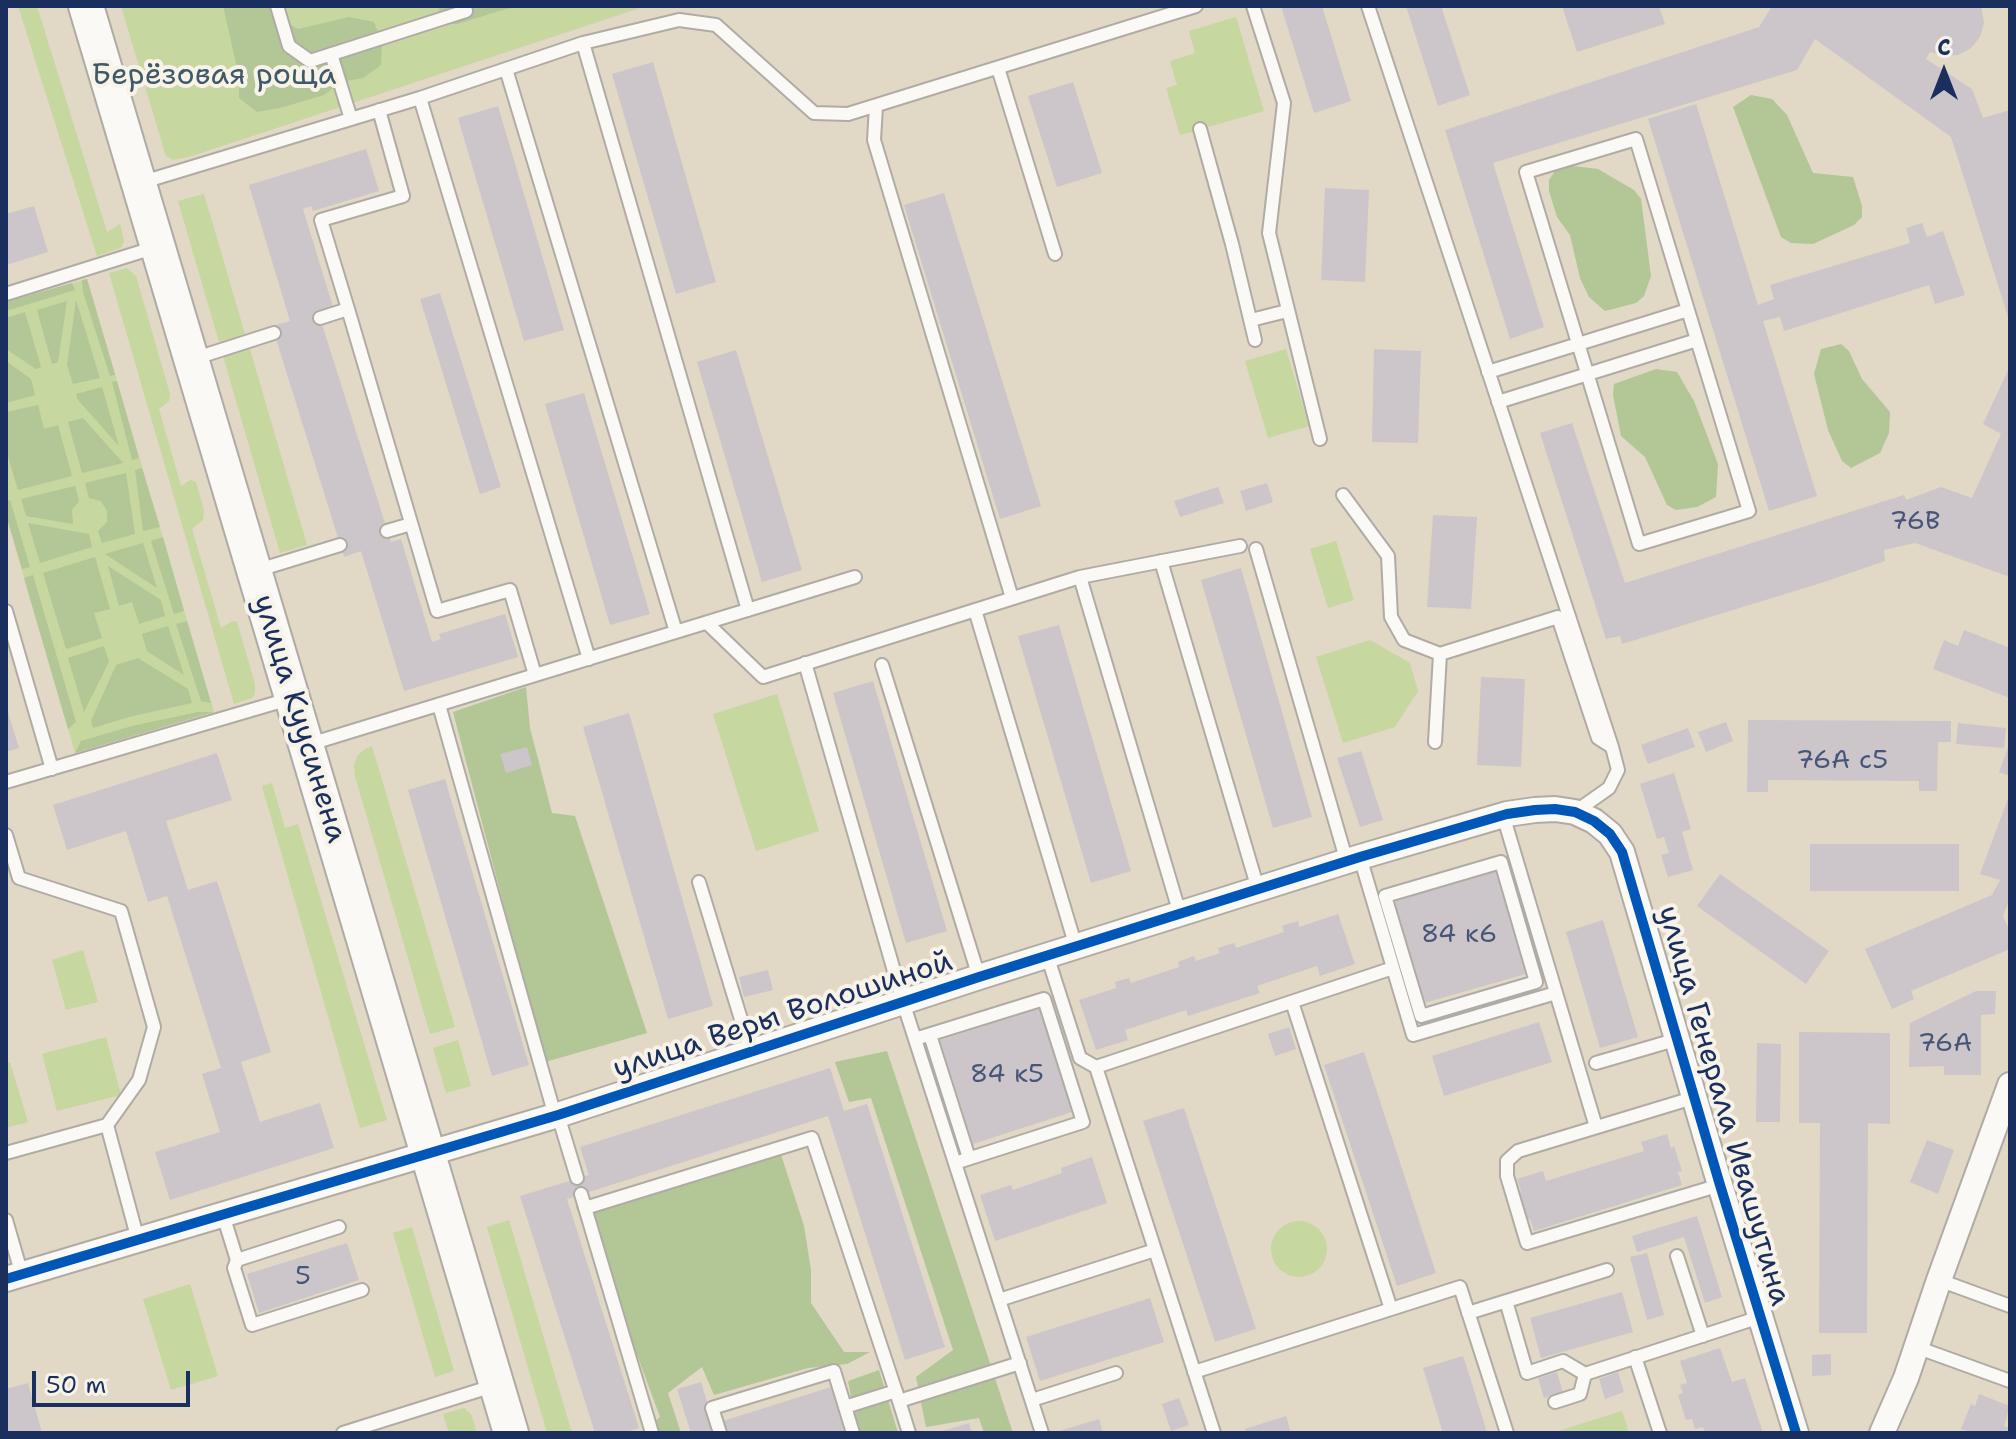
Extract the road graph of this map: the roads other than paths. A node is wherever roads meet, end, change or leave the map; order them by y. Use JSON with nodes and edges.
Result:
{"nodes":[{"id":1,"x":86,"y":6,"type":"edge"},
{"id":2,"x":277,"y":6,"type":"edge"},
{"id":3,"x":464,"y":6,"type":"edge"},
{"id":4,"x":1196,"y":6,"type":"edge"},
{"id":5,"x":1253,"y":6,"type":"edge"},
{"id":6,"x":1368,"y":6,"type":"edge"},
{"id":7,"x":583,"y":43,"type":"junction"},
{"id":8,"x":331,"y":54,"type":"junction"},
{"id":9,"x":998,"y":68,"type":"junction"},
{"id":10,"x":506,"y":69,"type":"junction"},
{"id":11,"x":420,"y":98,"type":"junction"},
{"id":12,"x":876,"y":106,"type":"junction"},
{"id":13,"x":379,"y":110,"type":"junction"},
{"id":14,"x":351,"y":119,"type":"junction"},
{"id":15,"x":1200,"y":129,"type":"dead end"},
{"id":16,"x":140,"y":183,"type":"junction"},
{"id":17,"x":158,"y":247,"type":"junction"},
{"id":18,"x":1055,"y":254,"type":"dead end"},
{"id":19,"x":6,"y":294,"type":"edge"},
{"id":20,"x":348,"y":309,"type":"junction"},
{"id":21,"x":1688,"y":310,"type":"junction"},
{"id":22,"x":1287,"y":311,"type":"junction"},
{"id":23,"x":320,"y":318,"type":"dead end"},
{"id":24,"x":1251,"y":320,"type":"junction"},
{"id":25,"x":274,"y":333,"type":"dead end"},
{"id":26,"x":1255,"y":340,"type":"dead end"},
{"id":27,"x":1697,"y":340,"type":"junction"},
{"id":28,"x":1578,"y":344,"type":"junction"},
{"id":29,"x":190,"y":360,"type":"junction"},
{"id":30,"x":1488,"y":372,"type":"junction"},
{"id":31,"x":1587,"y":374,"type":"junction"},
{"id":32,"x":1498,"y":402,"type":"junction"},
{"id":33,"x":1320,"y":439,"type":"dead end"},
{"id":34,"x":1343,"y":495,"type":"dead end"},
{"id":35,"x":411,"y":524,"type":"junction"},
{"id":36,"x":387,"y":531,"type":"dead end"},
{"id":37,"x":340,"y":545,"type":"dead end"},
{"id":38,"x":1240,"y":546,"type":"dead end"},
{"id":39,"x":1256,"y":549,"type":"dead end"},
{"id":40,"x":1161,"y":561,"type":"junction"},
{"id":41,"x":255,"y":571,"type":"junction"},
{"id":42,"x":855,"y":577,"type":"dead end"},
{"id":43,"x":1080,"y":577,"type":"junction"},
{"id":44,"x":1012,"y":598,"type":"junction"},
{"id":45,"x":748,"y":610,"type":"junction"},
{"id":46,"x":975,"y":610,"type":"junction"},
{"id":47,"x":6,"y":611,"type":"edge"},
{"id":48,"x":707,"y":623,"type":"junction"},
{"id":49,"x":676,"y":632,"type":"junction"},
{"id":50,"x":1440,"y":654,"type":"junction"},
{"id":51,"x":589,"y":659,"type":"junction"},
{"id":52,"x":805,"y":663,"type":"junction"},
{"id":53,"x":882,"y":665,"type":"dead end"},
{"id":54,"x":535,"y":675,"type":"junction"},
{"id":55,"x":292,"y":698,"type":"junction"},
{"id":56,"x":439,"y":705,"type":"junction"},
{"id":57,"x":1435,"y":742,"type":"dead end"},
{"id":58,"x":307,"y":745,"type":"junction"},
{"id":59,"x":1612,"y":747,"type":"junction"},
{"id":60,"x":52,"y":769,"type":"junction"},
{"id":61,"x":6,"y":782,"type":"edge"},
{"id":62,"x":1575,"y":812,"type":"junction"},
{"id":63,"x":1503,"y":815,"type":"junction"},
{"id":64,"x":6,"y":835,"type":"edge"},
{"id":65,"x":1514,"y":851,"type":"junction"},
{"id":66,"x":1354,"y":860,"type":"junction"},
{"id":67,"x":1501,"y":862,"type":"junction"},
{"id":68,"x":12,"y":880,"type":"edge"},
{"id":69,"x":699,"y":882,"type":"dead end"},
{"id":70,"x":1258,"y":889,"type":"junction"},
{"id":71,"x":1379,"y":898,"type":"junction"},
{"id":72,"x":1180,"y":914,"type":"junction"},
{"id":73,"x":1076,"y":947,"type":"junction"},
{"id":74,"x":1047,"y":955,"type":"junction"},
{"id":75,"x":1393,"y":968,"type":"junction"},
{"id":76,"x":979,"y":977,"type":"junction"},
{"id":77,"x":1556,"y":993,"type":"junction"},
{"id":78,"x":903,"y":1002,"type":"junction"},
{"id":79,"x":1292,"y":1002,"type":"junction"},
{"id":80,"x":930,"y":1035,"type":"junction"},
{"id":81,"x":915,"y":1039,"type":"junction"},
{"id":82,"x":1678,"y":1039,"type":"junction"},
{"id":83,"x":751,"y":1052,"type":"junction"},
{"id":84,"x":1596,"y":1063,"type":"dead end"},
{"id":85,"x":1096,"y":1067,"type":"junction"},
{"id":86,"x":2010,"y":1085,"type":"edge"},
{"id":87,"x":1696,"y":1097,"type":"junction"},
{"id":88,"x":557,"y":1115,"type":"junction"},
{"id":89,"x":107,"y":1125,"type":"junction"},
{"id":90,"x":1596,"y":1127,"type":"junction"},
{"id":91,"x":6,"y":1153,"type":"edge"},
{"id":92,"x":428,"y":1154,"type":"junction"},
{"id":93,"x":969,"y":1158,"type":"junction"},
{"id":94,"x":955,"y":1163,"type":"junction"},
{"id":95,"x":577,"y":1178,"type":"dead end"},
{"id":96,"x":1720,"y":1185,"type":"junction"},
{"id":97,"x":581,"y":1194,"type":"dead end"},
{"id":98,"x":585,"y":1208,"type":"junction"},
{"id":99,"x":223,"y":1215,"type":"junction"},
{"id":100,"x":6,"y":1220,"type":"edge"},
{"id":101,"x":339,"y":1227,"type":"dead end"},
{"id":102,"x":138,"y":1240,"type":"junction"},
{"id":103,"x":1155,"y":1250,"type":"junction"},
{"id":104,"x":1677,"y":1256,"type":"dead end"},
{"id":105,"x":237,"y":1260,"type":"junction"},
{"id":106,"x":1607,"y":1270,"type":"dead end"},
{"id":107,"x":14,"y":1277,"type":"edge"},
{"id":108,"x":1939,"y":1280,"type":"junction"},
{"id":109,"x":362,"y":1290,"type":"dead end"},
{"id":110,"x":999,"y":1300,"type":"junction"},
{"id":111,"x":1506,"y":1301,"type":"junction"},
{"id":112,"x":2010,"y":1306,"type":"edge"},
{"id":113,"x":1391,"y":1309,"type":"junction"},
{"id":114,"x":1468,"y":1313,"type":"junction"},
{"id":115,"x":1760,"y":1317,"type":"junction"},
{"id":116,"x":1703,"y":1336,"type":"junction"},
{"id":117,"x":1916,"y":1347,"type":"junction"},
{"id":118,"x":1635,"y":1357,"type":"junction"},
{"id":119,"x":1020,"y":1363,"type":"junction"},
{"id":120,"x":1194,"y":1372,"type":"junction"},
{"id":121,"x":1116,"y":1373,"type":"dead end"},
{"id":122,"x":1585,"y":1374,"type":"junction"},
{"id":123,"x":2010,"y":1381,"type":"edge"},
{"id":124,"x":497,"y":1385,"type":"junction"},
{"id":125,"x":898,"y":1396,"type":"junction"},
{"id":126,"x":1032,"y":1400,"type":"junction"},
{"id":127,"x":1555,"y":1402,"type":"dead end"},
{"id":128,"x":845,"y":1407,"type":"junction"},
{"id":129,"x":343,"y":1433,"type":"edge"},
{"id":130,"x":511,"y":1433,"type":"edge"},
{"id":131,"x":652,"y":1433,"type":"edge"},
{"id":132,"x":720,"y":1433,"type":"edge"},
{"id":133,"x":853,"y":1433,"type":"edge"},
{"id":134,"x":909,"y":1433,"type":"edge"},
{"id":135,"x":1042,"y":1433,"type":"edge"},
{"id":136,"x":1214,"y":1433,"type":"edge"},
{"id":137,"x":1507,"y":1433,"type":"edge"},
{"id":138,"x":1660,"y":1433,"type":"edge"},
{"id":139,"x":1796,"y":1433,"type":"edge"},
{"id":140,"x":1882,"y":1433,"type":"edge"}],
"edges":[{"from":1,"to":16,"type":"main road","name":"улица Куусинена"},
{"from":2,"to":8,"type":"lane"},
{"from":3,"to":8,"type":"lane"},
{"from":4,"to":9,"type":"lane"},
{"from":5,"to":22,"type":"lane"},
{"from":6,"to":30,"type":"lane"},
{"from":7,"to":10,"type":"lane"},
{"from":7,"to":12,"type":"lane"},
{"from":7,"to":45,"type":"lane"},
{"from":8,"to":14,"type":"lane"},
{"from":9,"to":12,"type":"lane"},
{"from":9,"to":18,"type":"lane"},
{"from":10,"to":11,"type":"lane"},
{"from":10,"to":49,"type":"lane"},
{"from":11,"to":13,"type":"lane"},
{"from":11,"to":51,"type":"lane"},
{"from":12,"to":44,"type":"lane"},
{"from":13,"to":14,"type":"lane"},
{"from":13,"to":20,"type":"lane"},
{"from":14,"to":16,"type":"lane"},
{"from":15,"to":24,"type":"lane"},
{"from":16,"to":17,"type":"main road","name":"улица Куусинена"},
{"from":17,"to":19,"type":"lane"},
{"from":17,"to":29,"type":"main road","name":"улица Куусинена"},
{"from":20,"to":23,"type":"lane"},
{"from":20,"to":35,"type":"lane"},
{"from":21,"to":27,"type":"lane"},
{"from":21,"to":28,"type":"lane"},
{"from":21,"to":28,"type":"lane"},
{"from":22,"to":24,"type":"lane"},
{"from":22,"to":33,"type":"lane"},
{"from":24,"to":26,"type":"lane"},
{"from":25,"to":29,"type":"lane"},
{"from":27,"to":31,"type":"lane"},
{"from":27,"to":31,"type":"lane"},
{"from":28,"to":30,"type":"lane"},
{"from":28,"to":31,"type":"lane"},
{"from":29,"to":41,"type":"main road","name":"улица Куусинена"},
{"from":30,"to":32,"type":"lane"},
{"from":31,"to":32,"type":"lane"},
{"from":32,"to":59,"type":"lane"},
{"from":34,"to":50,"type":"lane"},
{"from":35,"to":36,"type":"lane"},
{"from":35,"to":54,"type":"lane"},
{"from":37,"to":41,"type":"lane"},
{"from":38,"to":40,"type":"lane"},
{"from":39,"to":66,"type":"lane"},
{"from":40,"to":43,"type":"lane"},
{"from":40,"to":70,"type":"lane"},
{"from":41,"to":55,"type":"main road","name":"улица Куусинена"},
{"from":42,"to":45,"type":"lane"},
{"from":43,"to":44,"type":"lane"},
{"from":43,"to":72,"type":"lane"},
{"from":44,"to":46,"type":"lane"},
{"from":45,"to":48,"type":"lane"},
{"from":46,"to":52,"type":"lane"},
{"from":46,"to":73,"type":"lane"},
{"from":47,"to":60,"type":"lane"},
{"from":48,"to":49,"type":"lane"},
{"from":48,"to":52,"type":"lane"},
{"from":49,"to":51,"type":"lane"},
{"from":50,"to":57,"type":"lane"},
{"from":50,"to":59,"type":"lane"},
{"from":51,"to":54,"type":"lane"},
{"from":52,"to":78,"type":"lane"},
{"from":53,"to":76,"type":"lane"},
{"from":54,"to":56,"type":"lane"},
{"from":55,"to":58,"type":"main road","name":"улица Куусинена"},
{"from":55,"to":60,"type":"lane"},
{"from":56,"to":58,"type":"lane"},
{"from":56,"to":88,"type":"lane"},
{"from":58,"to":92,"type":"main road","name":"улица Куусинена"},
{"from":59,"to":62,"type":"lane"},
{"from":60,"to":61,"type":"lane"},
{"from":62,"to":63,"type":"street","name":"улица Веры Волошиной"},
{"from":62,"to":82,"type":"street","name":"улица Генерала Ивашутина"},
{"from":63,"to":65,"type":"lane"},
{"from":63,"to":66,"type":"street","name":"улица Веры Волошиной"},
{"from":64,"to":68,"type":"lane"},
{"from":65,"to":67,"type":"lane"},
{"from":65,"to":77,"type":"lane"},
{"from":66,"to":70,"type":"street","name":"улица Веры Волошиной"},
{"from":66,"to":71,"type":"lane"},
{"from":67,"to":71,"type":"lane"},
{"from":67,"to":71,"type":"lane"},
{"from":68,"to":89,"type":"lane"},
{"from":69,"to":83,"type":"lane"},
{"from":70,"to":72,"type":"street","name":"улица Веры Волошиной"},
{"from":71,"to":75,"type":"lane"},
{"from":72,"to":73,"type":"street","name":"улица Веры Волошиной"},
{"from":73,"to":74,"type":"street","name":"улица Веры Волошиной"},
{"from":74,"to":76,"type":"street","name":"улица Веры Волошиной"},
{"from":74,"to":85,"type":"lane"},
{"from":75,"to":77,"type":"lane"},
{"from":75,"to":79,"type":"lane"},
{"from":76,"to":78,"type":"street","name":"улица Веры Волошиной"},
{"from":77,"to":90,"type":"lane"},
{"from":78,"to":81,"type":"lane"},
{"from":78,"to":83,"type":"street","name":"улица Веры Волошиной"},
{"from":79,"to":85,"type":"lane"},
{"from":79,"to":113,"type":"lane"},
{"from":80,"to":81,"type":"lane"},
{"from":80,"to":93,"type":"lane"},
{"from":80,"to":93,"type":"lane"},
{"from":81,"to":94,"type":"lane"},
{"from":82,"to":84,"type":"lane"},
{"from":82,"to":87,"type":"street","name":"улица Генерала Ивашутина"},
{"from":83,"to":88,"type":"street","name":"улица Веры Волошиной"},
{"from":85,"to":103,"type":"lane"},
{"from":86,"to":108,"type":"street"},
{"from":87,"to":90,"type":"lane"},
{"from":87,"to":96,"type":"street","name":"улица Генерала Ивашутина"},
{"from":88,"to":92,"type":"street","name":"улица Веры Волошиной"},
{"from":88,"to":95,"type":"lane"},
{"from":89,"to":91,"type":"lane"},
{"from":89,"to":102,"type":"lane"},
{"from":90,"to":96,"type":"lane"},
{"from":92,"to":99,"type":"street","name":"улица Веры Волошиной"},
{"from":92,"to":124,"type":"main road","name":"улица Куусинена"},
{"from":93,"to":94,"type":"lane"},
{"from":94,"to":110,"type":"lane"},
{"from":96,"to":115,"type":"street","name":"улица Генерала Ивашутина"},
{"from":97,"to":98,"type":"lane"},
{"from":98,"to":125,"type":"lane"},
{"from":98,"to":131,"type":"lane"},
{"from":99,"to":102,"type":"street","name":"улица Веры Волошиной"},
{"from":99,"to":105,"type":"lane"},
{"from":100,"to":107,"type":"lane"},
{"from":101,"to":105,"type":"lane"},
{"from":102,"to":107,"type":"street","name":"улица Веры Волошиной"},
{"from":103,"to":110,"type":"lane"},
{"from":103,"to":120,"type":"lane"},
{"from":104,"to":116,"type":"lane"},
{"from":105,"to":109,"type":"lane"},
{"from":106,"to":111,"type":"lane"},
{"from":108,"to":112,"type":"lane"},
{"from":108,"to":117,"type":"street"},
{"from":110,"to":119,"type":"lane"},
{"from":111,"to":114,"type":"lane"},
{"from":111,"to":122,"type":"lane"},
{"from":113,"to":114,"type":"lane"},
{"from":113,"to":120,"type":"lane"},
{"from":114,"to":137,"type":"lane"},
{"from":115,"to":116,"type":"lane"},
{"from":115,"to":139,"type":"street","name":"улица Генерала Ивашутина"},
{"from":116,"to":118,"type":"lane"},
{"from":117,"to":123,"type":"lane"},
{"from":117,"to":140,"type":"street"},
{"from":118,"to":122,"type":"lane"},
{"from":118,"to":138,"type":"lane"},
{"from":119,"to":125,"type":"lane"},
{"from":119,"to":126,"type":"lane"},
{"from":120,"to":136,"type":"lane"},
{"from":121,"to":126,"type":"lane"},
{"from":122,"to":127,"type":"lane"},
{"from":124,"to":129,"type":"lane"},
{"from":124,"to":130,"type":"main road","name":"улица Куусинена"},
{"from":125,"to":128,"type":"lane"},
{"from":125,"to":134,"type":"lane"},
{"from":126,"to":135,"type":"lane"},
{"from":128,"to":132,"type":"lane"},
{"from":128,"to":133,"type":"lane"}]}
